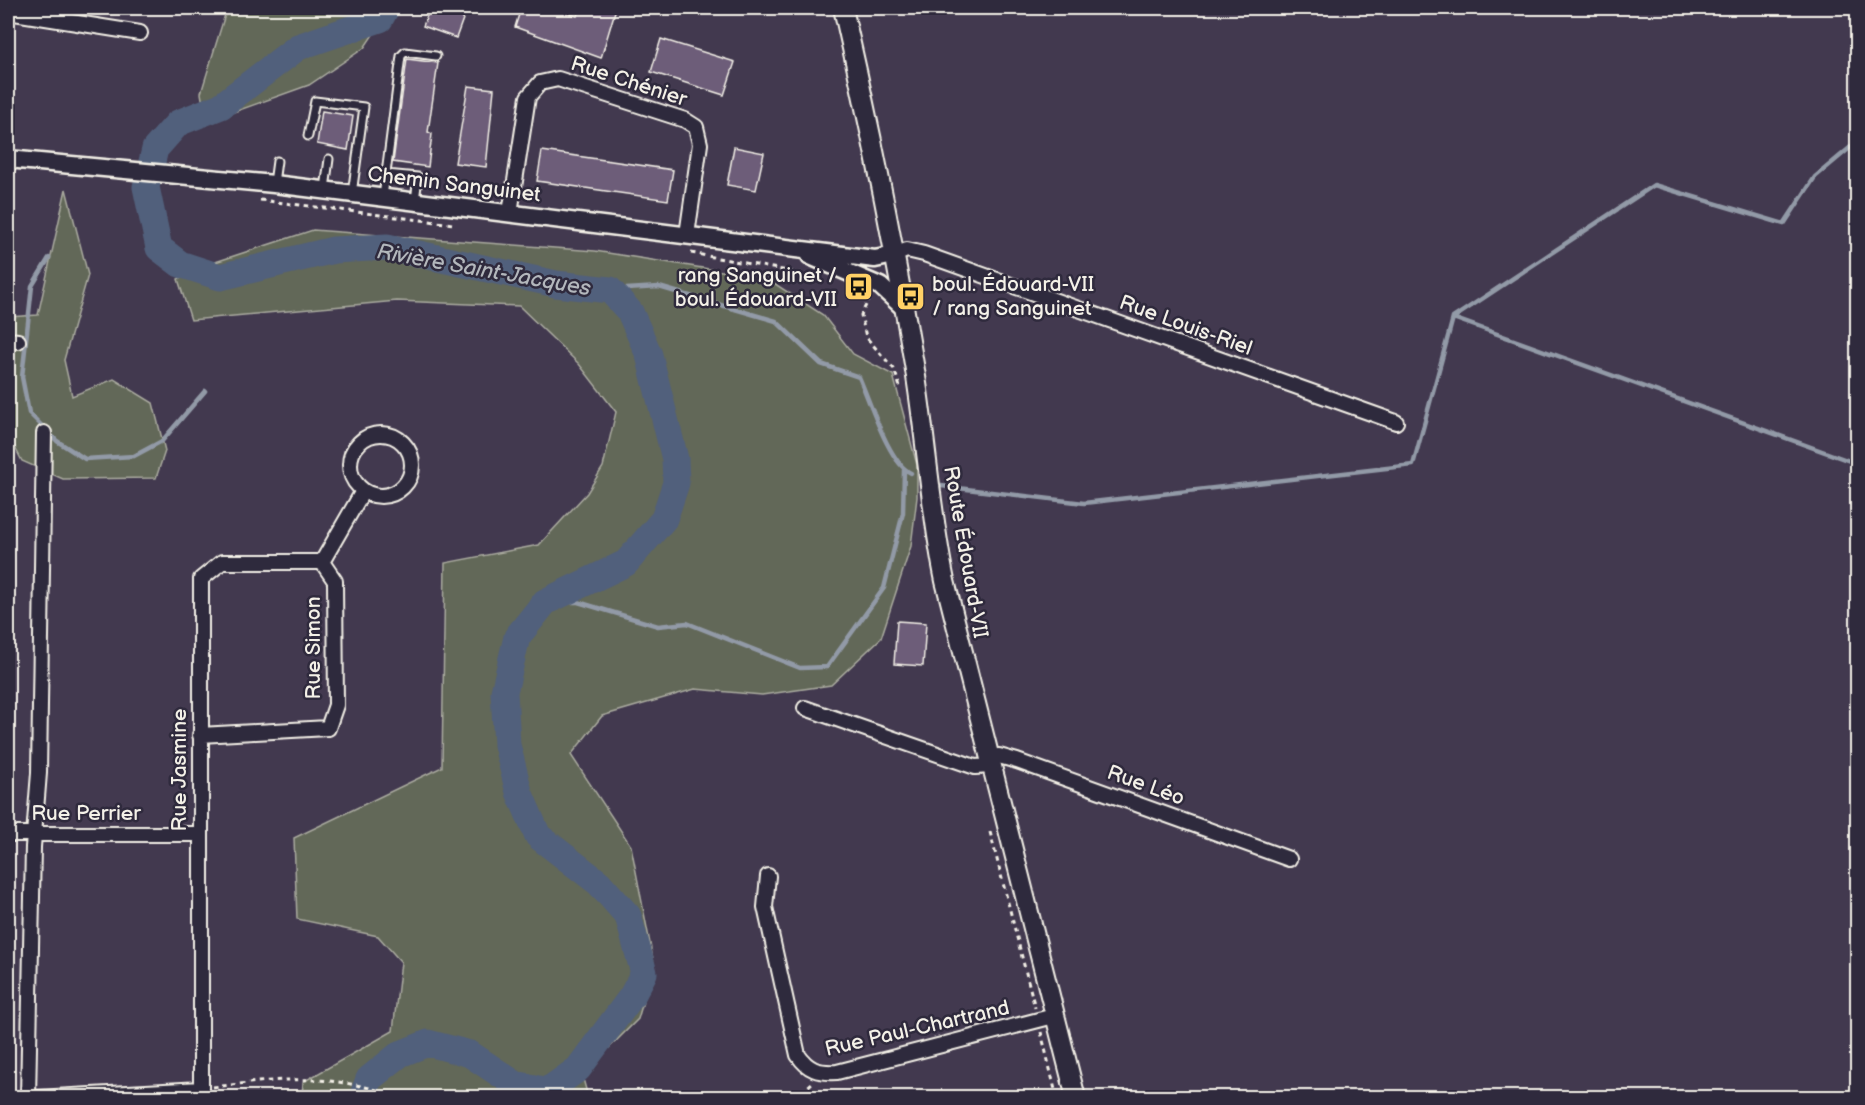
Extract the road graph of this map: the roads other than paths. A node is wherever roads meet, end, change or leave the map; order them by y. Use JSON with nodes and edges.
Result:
{"nodes":[{"id":1,"x":843,"y":8,"type":"edge"},
{"id":2,"x":8,"y":12,"type":"edge"},
{"id":3,"x":140,"y":33,"type":"dead end"},
{"id":4,"x":436,"y":56,"type":"dead end"},
{"id":5,"x":308,"y":136,"type":"dead end"},
{"id":6,"x":8,"y":159,"type":"edge"},
{"id":7,"x":329,"y":159,"type":"dead end"},
{"id":8,"x":277,"y":161,"type":"dead end"},
{"id":9,"x":386,"y":174,"type":"junction"},
{"id":10,"x":274,"y":184,"type":"junction"},
{"id":11,"x":325,"y":190,"type":"junction"},
{"id":12,"x":352,"y":194,"type":"junction"},
{"id":13,"x":383,"y":197,"type":"junction"},
{"id":14,"x":415,"y":201,"type":"junction"},
{"id":15,"x":510,"y":213,"type":"junction"},
{"id":16,"x":687,"y":235,"type":"junction"},
{"id":17,"x":798,"y":250,"type":"junction"},
{"id":18,"x":894,"y":255,"type":"junction"},
{"id":19,"x":904,"y":308,"type":"junction"},
{"id":20,"x":1396,"y":422,"type":"dead end"},
{"id":21,"x":44,"y":433,"type":"dead end"},
{"id":22,"x":363,"y":491,"type":"junction"},
{"id":23,"x":322,"y":562,"type":"junction"},
{"id":24,"x":805,"y":708,"type":"dead end"},
{"id":25,"x":200,"y":735,"type":"junction"},
{"id":26,"x":989,"y":762,"type":"junction"},
{"id":27,"x":33,"y":833,"type":"junction"},
{"id":28,"x":8,"y":834,"type":"edge"},
{"id":29,"x":200,"y":834,"type":"junction"},
{"id":30,"x":1289,"y":860,"type":"dead end"},
{"id":31,"x":768,"y":876,"type":"dead end"},
{"id":32,"x":1054,"y":1016,"type":"junction"},
{"id":33,"x":201,"y":1093,"type":"edge"},
{"id":34,"x":28,"y":1098,"type":"edge"},
{"id":35,"x":36,"y":1098,"type":"edge"},
{"id":36,"x":1076,"y":1098,"type":"edge"}],
"edges":[{"from":1,"to":18,"type":"main road","name":"Route Édouard-VII"},
{"from":2,"to":3,"type":"street"},
{"from":4,"to":9,"type":"lane"},
{"from":5,"to":12,"type":"lane"},
{"from":6,"to":10,"type":"street","name":"Chemin Sanguinet"},
{"from":7,"to":11,"type":"lane"},
{"from":8,"to":10,"type":"lane"},
{"from":9,"to":13,"type":"lane"},
{"from":9,"to":14,"type":"lane"},
{"from":10,"to":11,"type":"street","name":"Chemin Sanguinet"},
{"from":11,"to":12,"type":"street","name":"Chemin Sanguinet"},
{"from":12,"to":13,"type":"street","name":"Chemin Sanguinet"},
{"from":13,"to":14,"type":"street","name":"Chemin Sanguinet"},
{"from":14,"to":15,"type":"street","name":"Chemin Sanguinet"},
{"from":15,"to":16,"type":"street","name":"Chemin Sanguinet"},
{"from":15,"to":16,"type":"street","name":"Rue Chénier"},
{"from":16,"to":17,"type":"street","name":"Chemin Sanguinet"},
{"from":17,"to":18,"type":"street","name":"Chemin Sanguinet"},
{"from":17,"to":19,"type":"street"},
{"from":18,"to":19,"type":"main road","name":"Route Édouard-VII"},
{"from":18,"to":20,"type":"street","name":"Rue Louis-Riel"},
{"from":19,"to":26,"type":"main road","name":"Route Édouard-VII"},
{"from":21,"to":27,"type":"street"},
{"from":22,"to":22,"type":"street"},
{"from":22,"to":23,"type":"street"},
{"from":23,"to":25,"type":"street","name":"Rue Jasmine"},
{"from":23,"to":25,"type":"street","name":"Rue Simon"},
{"from":24,"to":26,"type":"street","name":"Rue Léo"},
{"from":25,"to":29,"type":"street","name":"Rue Jasmine"},
{"from":26,"to":30,"type":"street","name":"Rue Léo"},
{"from":26,"to":32,"type":"main road","name":"Route Édouard-VII"},
{"from":27,"to":28,"type":"street","name":"Rue Perrier"},
{"from":27,"to":29,"type":"street","name":"Rue Perrier"},
{"from":27,"to":34,"type":"street"},
{"from":29,"to":33,"type":"street","name":"Rue Jasmine"},
{"from":31,"to":32,"type":"street","name":"Rue Paul-Chartrand"},
{"from":32,"to":36,"type":"main road","name":"Route Édouard-VII"},
{"from":33,"to":35,"type":"street"}]}
